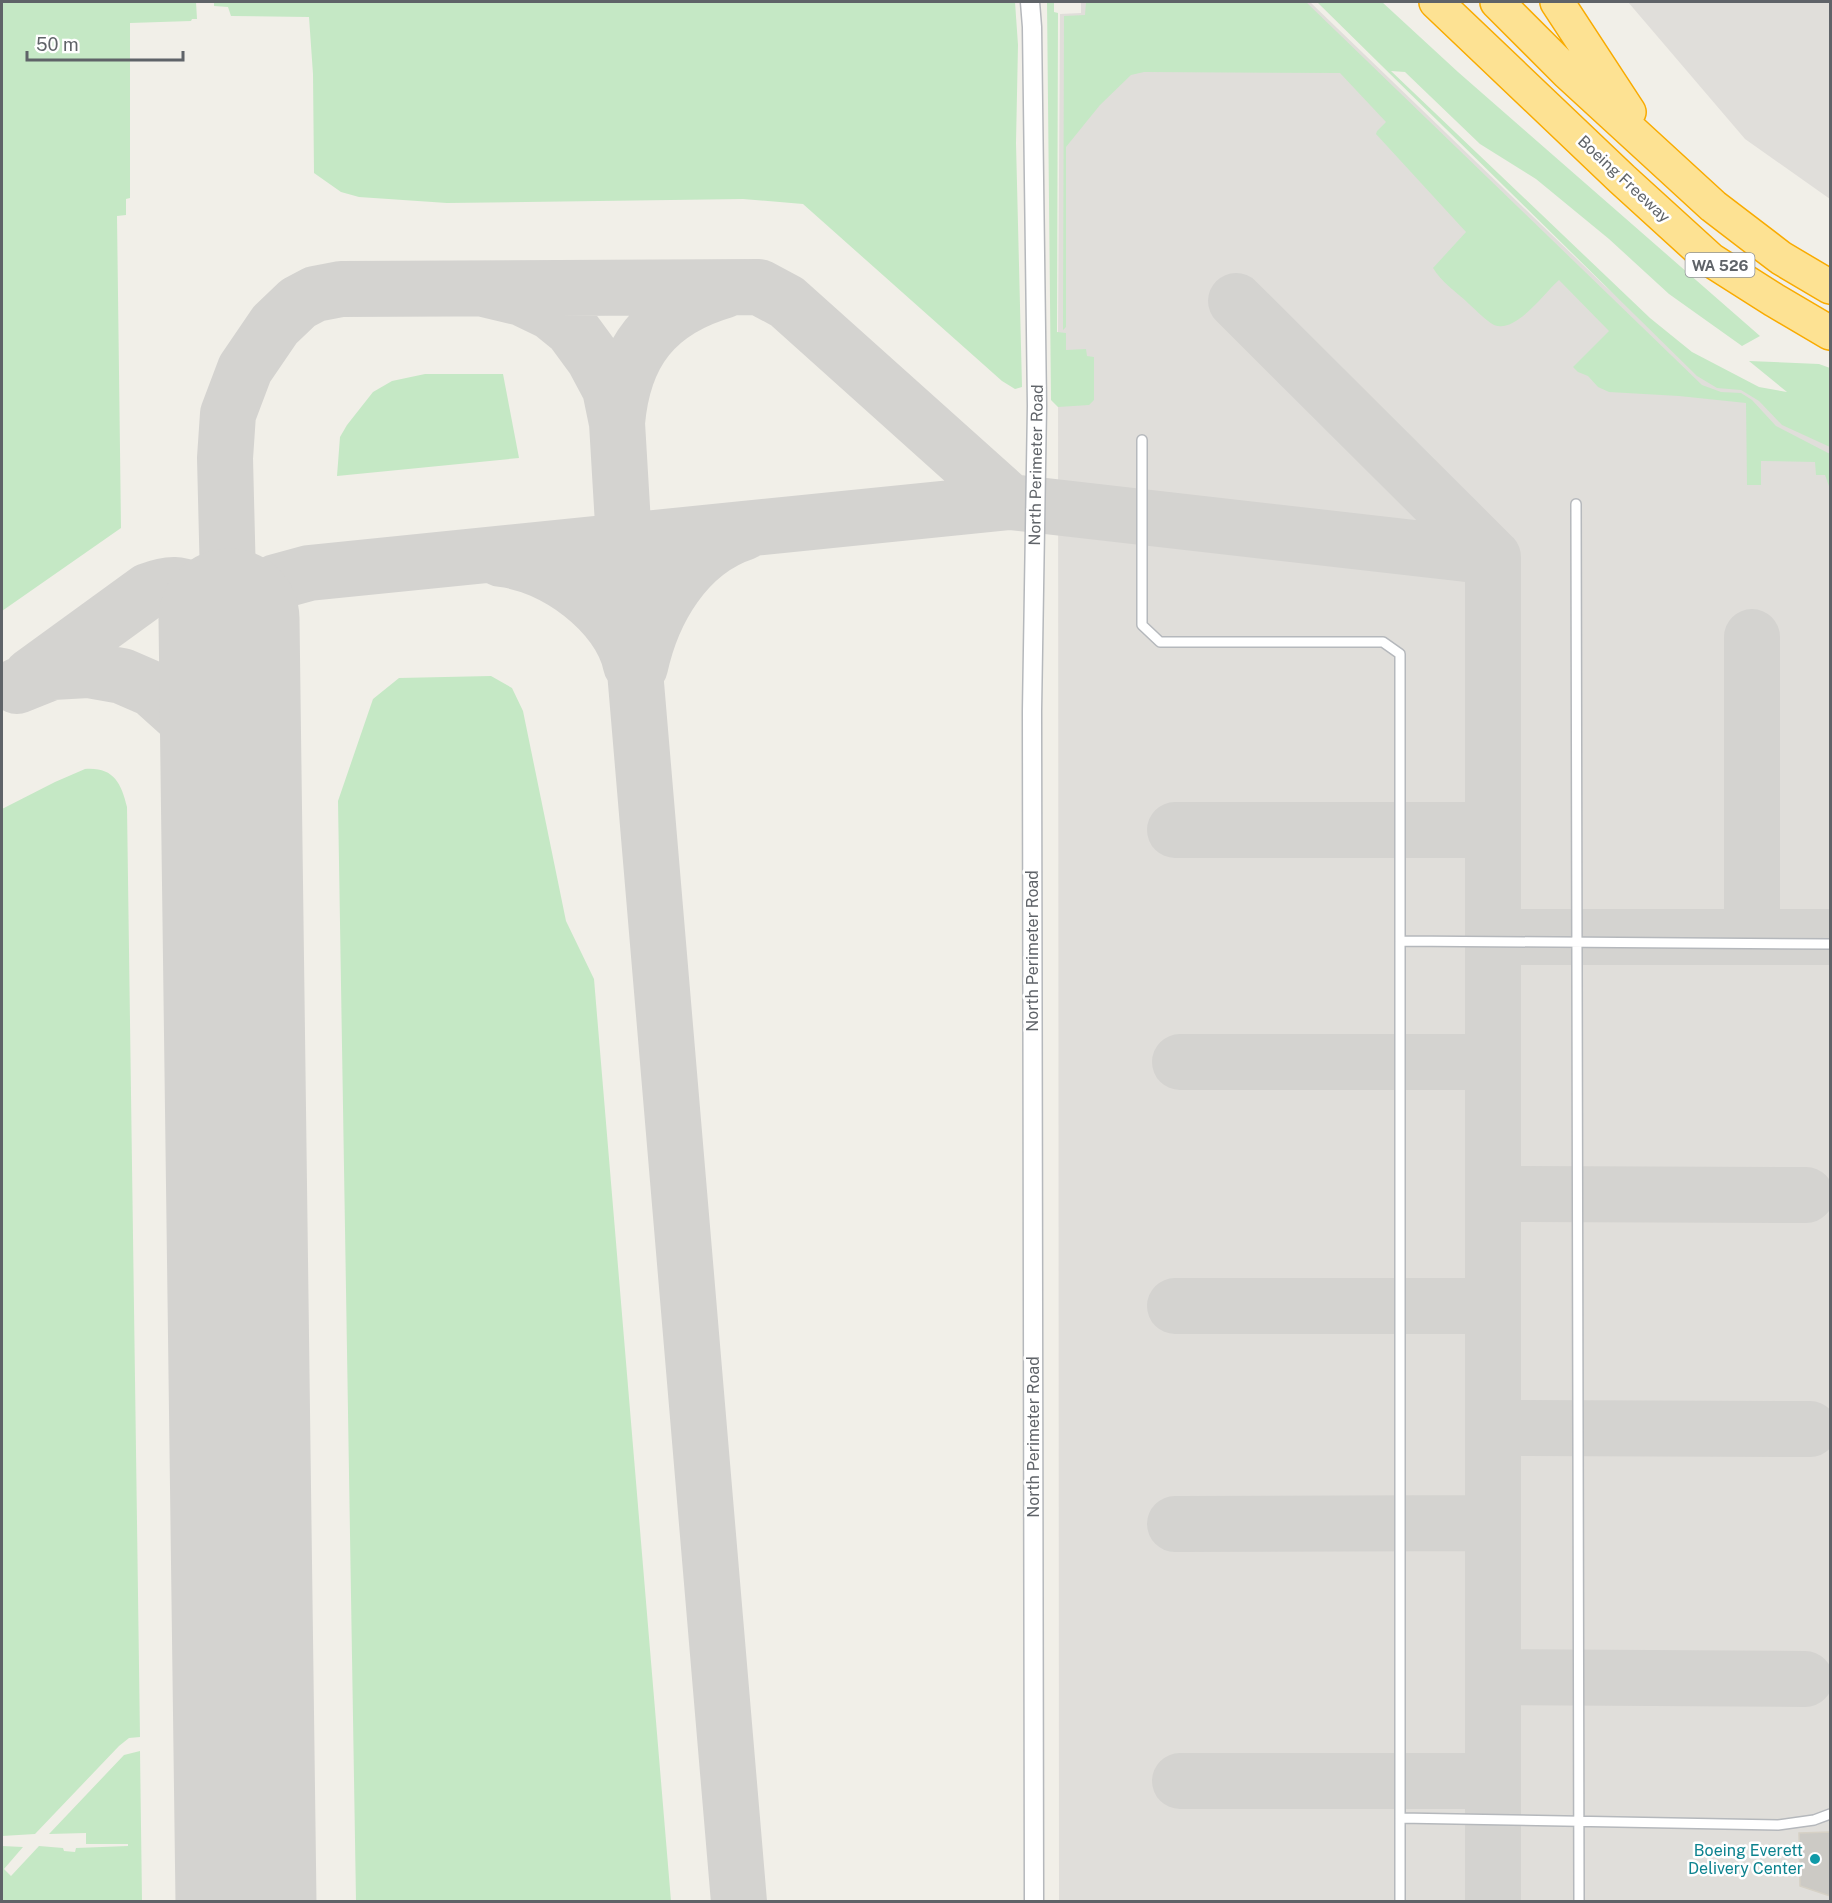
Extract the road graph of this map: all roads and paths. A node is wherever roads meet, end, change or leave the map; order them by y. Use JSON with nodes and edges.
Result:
{"nodes":[{"id":1,"x":1030,"y":2,"type":"edge"},
{"id":2,"x":1436,"y":2,"type":"edge"},
{"id":3,"x":1497,"y":2,"type":"edge"},
{"id":4,"x":1557,"y":2,"type":"edge"},
{"id":5,"x":1657,"y":153,"type":"junction"},
{"id":6,"x":1830,"y":287,"type":"edge"},
{"id":7,"x":1830,"y":333,"type":"edge"},
{"id":8,"x":1142,"y":440,"type":"dead end"},
{"id":9,"x":1576,"y":504,"type":"dead end"},
{"id":10,"x":1400,"y":941,"type":"junction"},
{"id":11,"x":1577,"y":942,"type":"junction"},
{"id":12,"x":1830,"y":944,"type":"edge"},
{"id":13,"x":1830,"y":1814,"type":"edge"},
{"id":14,"x":1400,"y":1818,"type":"junction"},
{"id":15,"x":1580,"y":1820,"type":"junction"},
{"id":16,"x":1034,"y":1902,"type":"edge"},
{"id":17,"x":1400,"y":1902,"type":"edge"},
{"id":18,"x":1579,"y":1902,"type":"edge"}],
"edges":[{"from":1,"to":16,"type":"street","name":"North Perimeter Road"},
{"from":2,"to":7,"type":"highway","name":"Boeing Freeway","number":"WA 526"},
{"from":3,"to":5,"type":"highway","number":"WA 526"},
{"from":4,"to":5,"type":"highway"},
{"from":5,"to":6,"type":"highway","number":"WA 526"},
{"from":8,"to":10,"type":"lane"},
{"from":9,"to":11,"type":"lane"},
{"from":10,"to":11,"type":"lane"},
{"from":10,"to":14,"type":"lane"},
{"from":11,"to":12,"type":"lane"},
{"from":11,"to":15,"type":"lane"},
{"from":13,"to":15,"type":"lane"},
{"from":14,"to":15,"type":"lane"},
{"from":14,"to":17,"type":"lane"},
{"from":15,"to":18,"type":"lane"}]}
